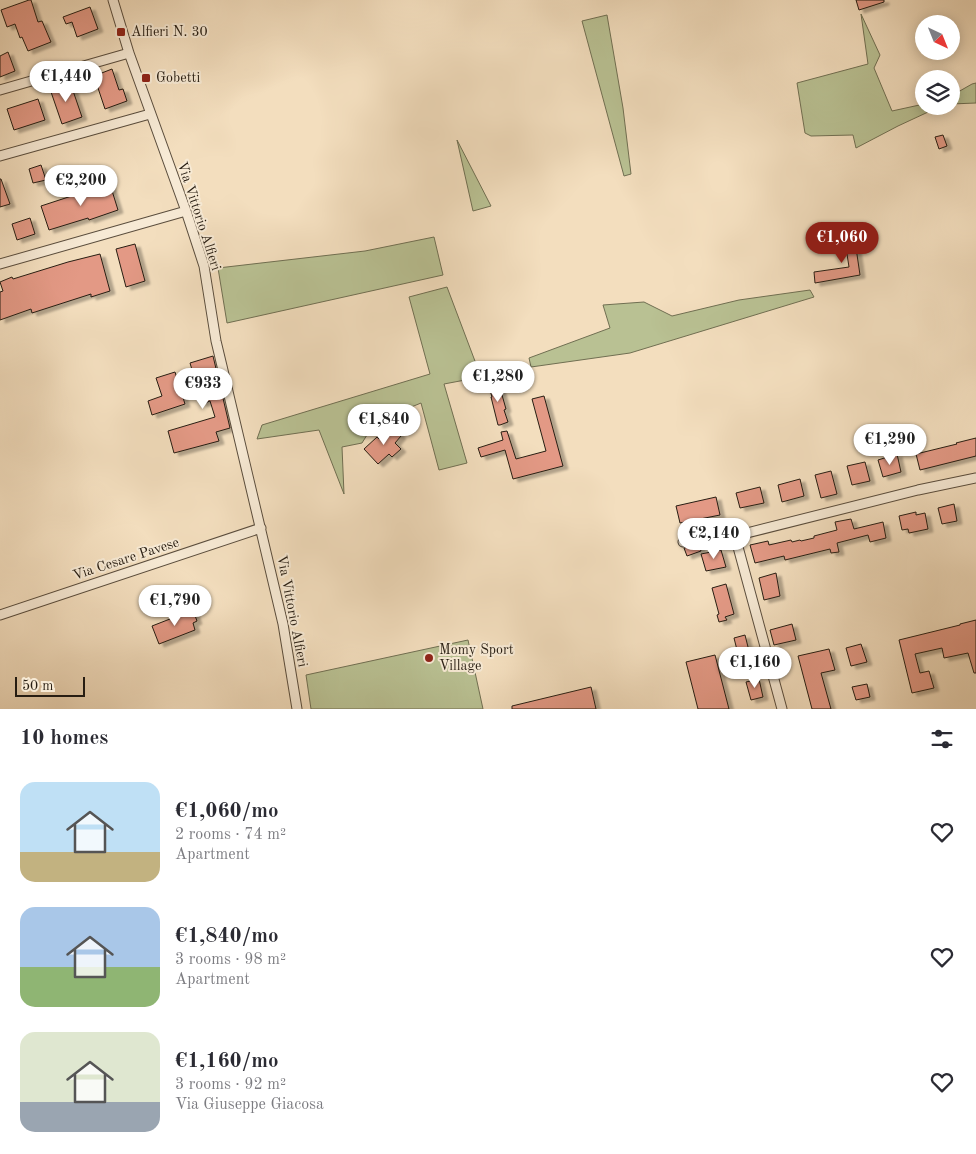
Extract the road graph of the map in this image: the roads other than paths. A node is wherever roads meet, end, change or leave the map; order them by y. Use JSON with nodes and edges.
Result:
{"nodes":[{"id":1,"x":113,"y":0,"type":"edge"},
{"id":2,"x":130,"y":54,"type":"junction"},
{"id":3,"x":0,"y":90,"type":"edge"},
{"id":4,"x":150,"y":114,"type":"junction"},
{"id":5,"x":0,"y":156,"type":"edge"},
{"id":6,"x":186,"y":211,"type":"junction"},
{"id":7,"x":0,"y":264,"type":"edge"},
{"id":8,"x":976,"y":478,"type":"edge"},
{"id":9,"x":261,"y":528,"type":"junction"},
{"id":10,"x":735,"y":536,"type":"junction"},
{"id":11,"x":683,"y":542,"type":"dead end"},
{"id":12,"x":0,"y":615,"type":"edge"},
{"id":13,"x":297,"y":709,"type":"edge"},
{"id":14,"x":782,"y":709,"type":"edge"}],
"edges":[{"from":1,"to":2,"type":"street","name":"Via Vittorio Alfieri"},
{"from":2,"to":3,"type":"street"},
{"from":2,"to":4,"type":"street","name":"Via Vittorio Alfieri"},
{"from":4,"to":5,"type":"street"},
{"from":4,"to":6,"type":"street","name":"Via Vittorio Alfieri"},
{"from":6,"to":7,"type":"street"},
{"from":6,"to":9,"type":"street","name":"Via Vittorio Alfieri"},
{"from":8,"to":10,"type":"street"},
{"from":9,"to":12,"type":"street","name":"Via Cesare Pavese"},
{"from":9,"to":13,"type":"street","name":"Via Vittorio Alfieri"},
{"from":10,"to":11,"type":"street"},
{"from":10,"to":14,"type":"street"}]}
